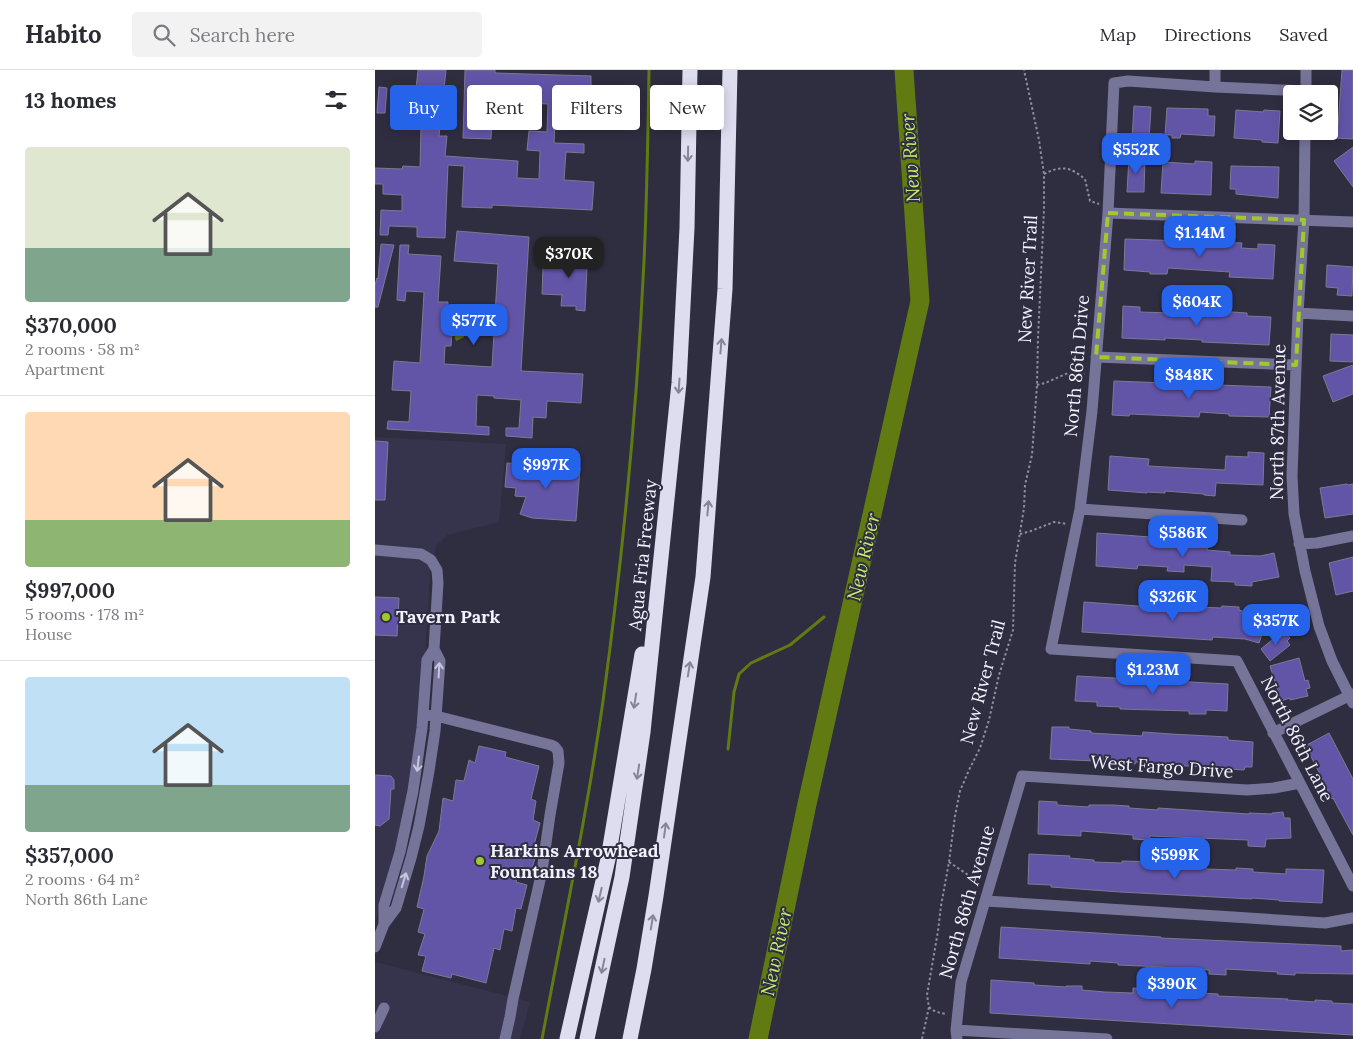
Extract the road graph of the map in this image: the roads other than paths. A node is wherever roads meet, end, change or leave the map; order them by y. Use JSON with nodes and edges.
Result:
{"nodes":[{"id":1,"x":690,"y":70,"type":"edge"},
{"id":2,"x":730,"y":70,"type":"edge"},
{"id":3,"x":1215,"y":70,"type":"edge"},
{"id":4,"x":1306,"y":70,"type":"edge"},
{"id":5,"x":1306,"y":85,"type":"edge"},
{"id":6,"x":1215,"y":87,"type":"junction"},
{"id":7,"x":1283,"y":91,"type":"edge"},
{"id":8,"x":1305,"y":140,"type":"edge"},
{"id":9,"x":1108,"y":208,"type":"junction"},
{"id":10,"x":1303,"y":220,"type":"junction"},
{"id":11,"x":1353,"y":222,"type":"edge"},
{"id":12,"x":1298,"y":314,"type":"junction"},
{"id":13,"x":1353,"y":316,"type":"edge"},
{"id":14,"x":1096,"y":357,"type":"junction"},
{"id":15,"x":1296,"y":365,"type":"junction"},
{"id":16,"x":668,"y":497,"type":"junction"},
{"id":17,"x":1080,"y":509,"type":"junction"},
{"id":18,"x":1242,"y":520,"type":"dead end"},
{"id":19,"x":1353,"y":536,"type":"edge"},
{"id":20,"x":1299,"y":544,"type":"junction"},
{"id":21,"x":375,"y":550,"type":"edge"},
{"id":22,"x":434,"y":649,"type":"junction"},
{"id":23,"x":1237,"y":661,"type":"joint"},
{"id":24,"x":1352,"y":697,"type":"edge"},
{"id":25,"x":423,"y":715,"type":"junction"},
{"id":26,"x":436,"y":716,"type":"junction"},
{"id":27,"x":1273,"y":733,"type":"junction"},
{"id":28,"x":1022,"y":776,"type":"joint"},
{"id":29,"x":1300,"y":783,"type":"junction"},
{"id":30,"x":1353,"y":886,"type":"edge"},
{"id":31,"x":986,"y":901,"type":"junction"},
{"id":32,"x":1353,"y":918,"type":"edge"},
{"id":33,"x":384,"y":924,"type":"junction"},
{"id":34,"x":375,"y":947,"type":"edge"},
{"id":35,"x":383,"y":1008,"type":"dead end"},
{"id":36,"x":375,"y":1027,"type":"edge"},
{"id":37,"x":956,"y":1034,"type":"edge"},
{"id":38,"x":505,"y":1039,"type":"edge"},
{"id":39,"x":567,"y":1039,"type":"edge"},
{"id":40,"x":587,"y":1039,"type":"edge"},
{"id":41,"x":630,"y":1039,"type":"edge"},
{"id":42,"x":1107,"y":1039,"type":"edge"}],
"edges":[{"from":1,"to":16,"type":"highway","name":"Agua Fria Freeway","one_way":true},
{"from":41,"to":2,"type":"highway","one_way":true},
{"from":3,"to":6,"type":"street"},
{"from":4,"to":5,"type":"street"},
{"from":6,"to":7,"type":"street"},
{"from":6,"to":9,"type":"street","name":"North 86th Drive"},
{"from":8,"to":10,"type":"street","name":"North 87th Avenue"},
{"from":9,"to":10,"type":"street"},
{"from":9,"to":14,"type":"street","name":"North 86th Drive"},
{"from":10,"to":11,"type":"street"},
{"from":10,"to":12,"type":"street","name":"North 87th Avenue"},
{"from":12,"to":13,"type":"street"},
{"from":12,"to":15,"type":"street","name":"North 87th Avenue"},
{"from":14,"to":15,"type":"street"},
{"from":14,"to":17,"type":"street","name":"North 86th Drive"},
{"from":15,"to":20,"type":"street","name":"North 87th Avenue"},
{"from":16,"to":39,"type":"highway","one_way":true},
{"from":16,"to":40,"type":"highway","name":"Agua Fria Freeway","one_way":true},
{"from":17,"to":18,"type":"street"},
{"from":17,"to":23,"type":"street","name":"North 86th Drive"},
{"from":19,"to":20,"type":"street"},
{"from":20,"to":24,"type":"street","name":"North 87th Avenue"},
{"from":21,"to":22,"type":"street"},
{"from":22,"to":25,"type":"street"},
{"from":26,"to":22,"type":"street","one_way":true},
{"from":23,"to":27,"type":"street","name":"North 86th Lane"},
{"from":24,"to":27,"type":"street"},
{"from":25,"to":26,"type":"street"},
{"from":25,"to":33,"type":"street","one_way":true},
{"from":33,"to":26,"type":"street","one_way":true},
{"from":26,"to":38,"type":"street"},
{"from":27,"to":29,"type":"street","name":"North 86th Lane"},
{"from":28,"to":29,"type":"street","name":"West Fargo Drive"},
{"from":28,"to":31,"type":"street","name":"North 86th Avenue"},
{"from":29,"to":30,"type":"street","name":"North 86th Lane"},
{"from":31,"to":32,"type":"street"},
{"from":31,"to":37,"type":"street","name":"North 86th Avenue"},
{"from":33,"to":34,"type":"street"},
{"from":35,"to":36,"type":"street"},
{"from":37,"to":42,"type":"street"}]}
